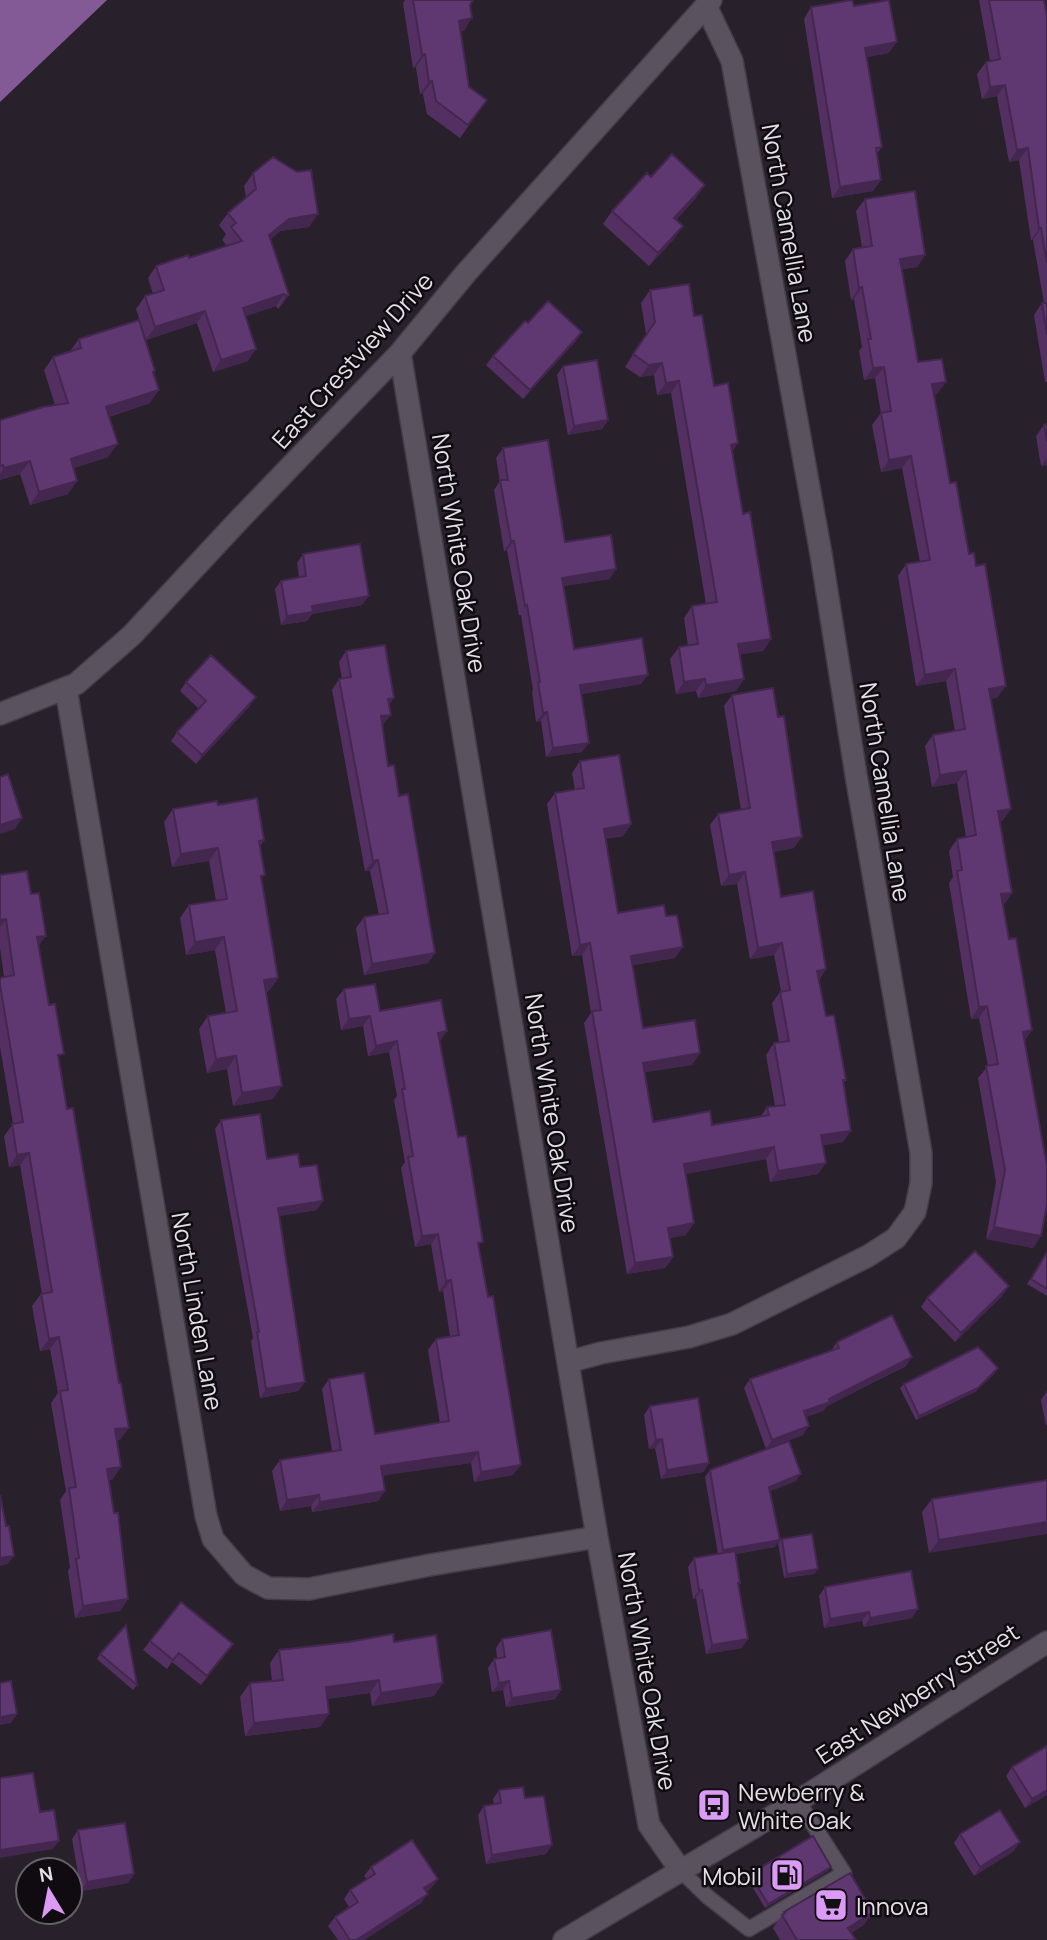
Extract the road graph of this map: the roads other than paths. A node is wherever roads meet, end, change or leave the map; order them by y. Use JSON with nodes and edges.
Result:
{"nodes":[{"id":1,"x":708,"y":3,"type":"edge"},
{"id":2,"x":400,"y":353,"type":"junction"},
{"id":3,"x":66,"y":689,"type":"junction"},
{"id":4,"x":0,"y":714,"type":"edge"},
{"id":5,"x":568,"y":1362,"type":"junction"},
{"id":6,"x":597,"y":1537,"type":"junction"},
{"id":7,"x":1047,"y":1642,"type":"edge"},
{"id":8,"x":798,"y":1801,"type":"junction"},
{"id":9,"x":681,"y":1871,"type":"junction"},
{"id":10,"x":564,"y":1940,"type":"edge"}],
"edges":[{"from":1,"to":2,"type":"street","name":"East Crestview Drive"},
{"from":1,"to":5,"type":"street","name":"North Camellia Lane"},
{"from":2,"to":3,"type":"street","name":"East Crestview Drive"},
{"from":2,"to":5,"type":"street","name":"North White Oak Drive"},
{"from":3,"to":4,"type":"street","name":"East Crestview Drive"},
{"from":3,"to":6,"type":"street","name":"North Linden Lane"},
{"from":5,"to":6,"type":"street","name":"North White Oak Drive"},
{"from":6,"to":9,"type":"street","name":"North White Oak Drive"},
{"from":7,"to":8,"type":"street","name":"East Newberry Street"},
{"from":8,"to":9,"type":"street","name":"East Newberry Street"},
{"from":8,"to":9,"type":"lane"},
{"from":9,"to":10,"type":"street","name":"East Newberry Street"}]}
